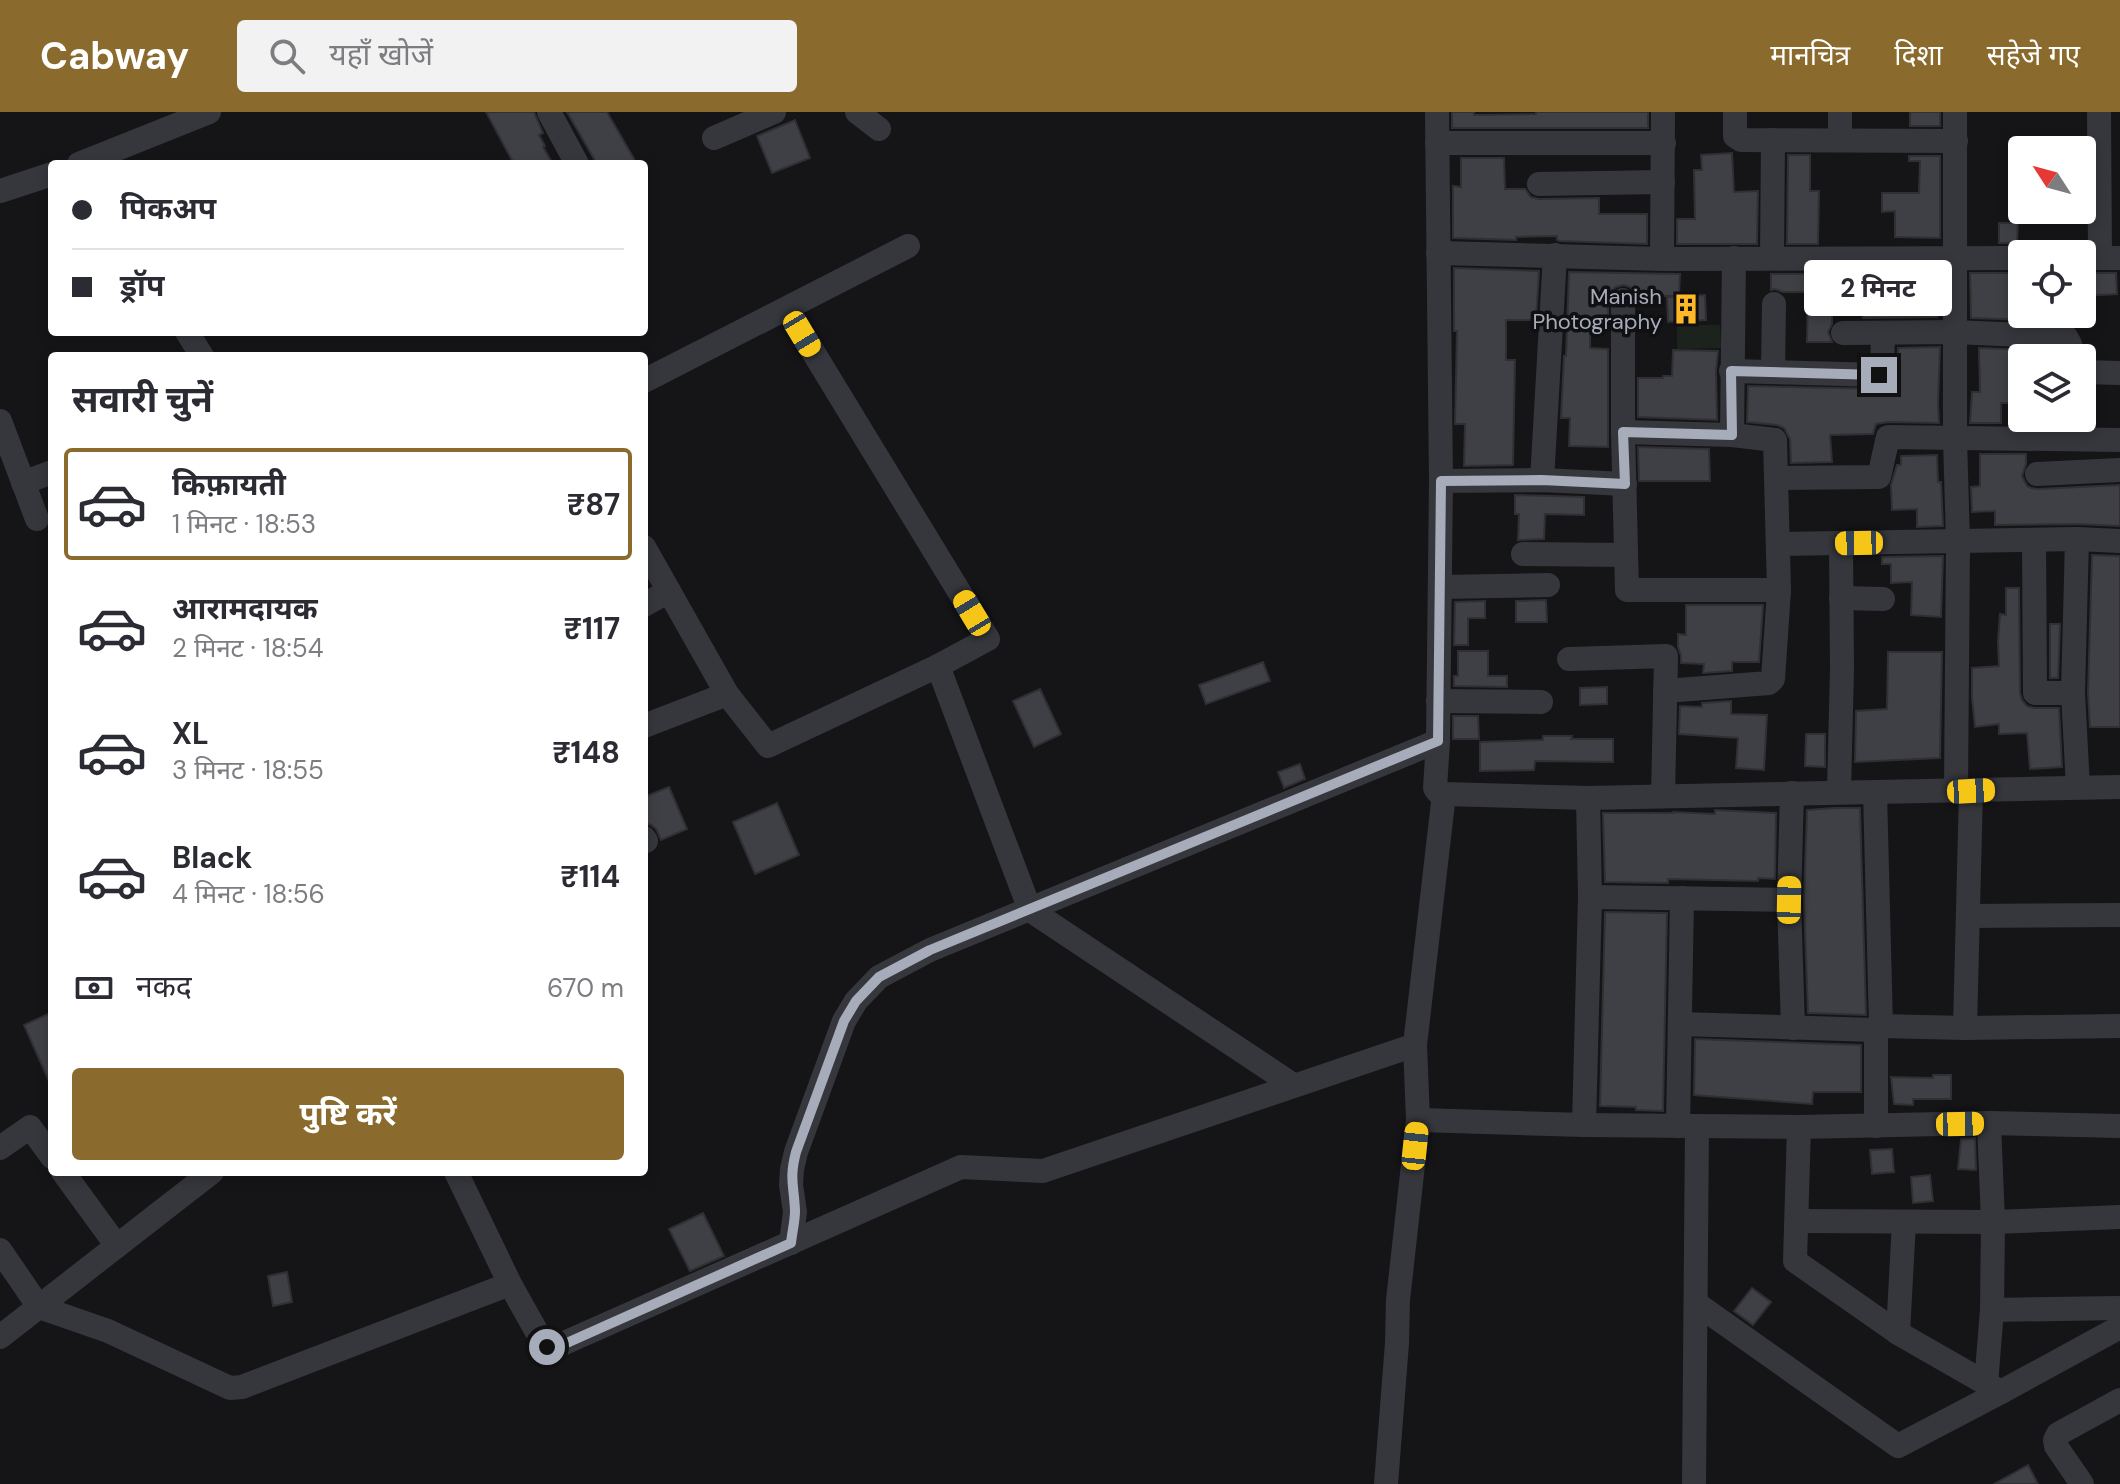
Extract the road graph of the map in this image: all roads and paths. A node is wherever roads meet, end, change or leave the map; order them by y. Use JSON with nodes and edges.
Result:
{"nodes":[{"id":1,"x":209,"y":112,"type":"edge"},
{"id":2,"x":549,"y":112,"type":"edge"},
{"id":3,"x":857,"y":112,"type":"edge"},
{"id":4,"x":1437,"y":112,"type":"edge"},
{"id":5,"x":1663,"y":112,"type":"edge"},
{"id":6,"x":1735,"y":112,"type":"edge"},
{"id":7,"x":1840,"y":112,"type":"edge"},
{"id":8,"x":1955,"y":112,"type":"edge"},
{"id":9,"x":2099,"y":112,"type":"edge"},
{"id":10,"x":760,"y":115,"type":"edge"},
{"id":11,"x":879,"y":129,"type":"dead end"},
{"id":12,"x":714,"y":138,"type":"dead end"},
{"id":13,"x":1773,"y":140,"type":"junction"},
{"id":14,"x":1840,"y":140,"type":"junction"},
{"id":15,"x":1956,"y":141,"type":"junction"},
{"id":16,"x":1437,"y":143,"type":"junction"},
{"id":17,"x":1664,"y":143,"type":"junction"},
{"id":18,"x":89,"y":160,"type":"edge"},
{"id":19,"x":575,"y":160,"type":"edge"},
{"id":20,"x":48,"y":175,"type":"edge"},
{"id":21,"x":1663,"y":182,"type":"junction"},
{"id":22,"x":1539,"y":184,"type":"dead end"},
{"id":23,"x":0,"y":191,"type":"edge"},
{"id":24,"x":908,"y":246,"type":"dead end"},
{"id":25,"x":1438,"y":253,"type":"junction"},
{"id":26,"x":1555,"y":255,"type":"junction"},
{"id":27,"x":1734,"y":258,"type":"junction"},
{"id":28,"x":1772,"y":258,"type":"junction"},
{"id":29,"x":2008,"y":258,"type":"edge"},
{"id":30,"x":2101,"y":258,"type":"edge"},
{"id":31,"x":1662,"y":259,"type":"junction"},
{"id":32,"x":1954,"y":259,"type":"junction"},
{"id":33,"x":1623,"y":300,"type":"dead end"},
{"id":34,"x":1774,"y":304,"type":"dead end"},
{"id":35,"x":787,"y":309,"type":"junction"},
{"id":36,"x":1954,"y":332,"type":"junction"},
{"id":37,"x":1843,"y":333,"type":"dead end"},
{"id":38,"x":1883,"y":333,"type":"junction"},
{"id":39,"x":2070,"y":344,"type":"edge"},
{"id":40,"x":1731,"y":371,"type":"junction"},
{"id":41,"x":1773,"y":372,"type":"junction"},
{"id":42,"x":2096,"y":372,"type":"edge"},
{"id":43,"x":2120,"y":373,"type":"edge"},
{"id":44,"x":648,"y":379,"type":"edge"},
{"id":45,"x":0,"y":421,"type":"edge"},
{"id":46,"x":1623,"y":432,"type":"junction"},
{"id":47,"x":1732,"y":435,"type":"junction"},
{"id":48,"x":1955,"y":439,"type":"junction"},
{"id":49,"x":2120,"y":440,"type":"edge"},
{"id":50,"x":2120,"y":470,"type":"edge"},
{"id":51,"x":48,"y":474,"type":"edge"},
{"id":52,"x":2037,"y":474,"type":"dead end"},
{"id":53,"x":1776,"y":478,"type":"junction"},
{"id":54,"x":1542,"y":480,"type":"junction"},
{"id":55,"x":1441,"y":481,"type":"junction"},
{"id":56,"x":23,"y":483,"type":"junction"},
{"id":57,"x":1625,"y":484,"type":"junction"},
{"id":58,"x":37,"y":519,"type":"dead end"},
{"id":59,"x":2077,"y":539,"type":"junction"},
{"id":60,"x":2034,"y":540,"type":"junction"},
{"id":61,"x":2120,"y":541,"type":"edge"},
{"id":62,"x":1958,"y":542,"type":"junction"},
{"id":63,"x":1841,"y":543,"type":"junction"},
{"id":64,"x":1778,"y":544,"type":"junction"},
{"id":65,"x":648,"y":554,"type":"edge"},
{"id":66,"x":1523,"y":554,"type":"dead end"},
{"id":67,"x":1626,"y":555,"type":"junction"},
{"id":68,"x":1548,"y":585,"type":"dead end"},
{"id":69,"x":1440,"y":587,"type":"junction"},
{"id":70,"x":1779,"y":590,"type":"junction"},
{"id":71,"x":669,"y":591,"type":"junction"},
{"id":72,"x":2035,"y":593,"type":"junction"},
{"id":73,"x":2075,"y":595,"type":"junction"},
{"id":74,"x":1841,"y":598,"type":"junction"},
{"id":75,"x":1883,"y":599,"type":"dead end"},
{"id":76,"x":648,"y":603,"type":"edge"},
{"id":77,"x":1569,"y":659,"type":"dead end"},
{"id":78,"x":938,"y":666,"type":"junction"},
{"id":79,"x":1665,"y":691,"type":"junction"},
{"id":80,"x":2073,"y":693,"type":"junction"},
{"id":81,"x":727,"y":694,"type":"junction"},
{"id":82,"x":1438,"y":701,"type":"junction"},
{"id":83,"x":1541,"y":702,"type":"dead end"},
{"id":84,"x":648,"y":724,"type":"edge"},
{"id":85,"x":1438,"y":741,"type":"junction"},
{"id":86,"x":2078,"y":787,"type":"junction"},
{"id":87,"x":2120,"y":787,"type":"edge"},
{"id":88,"x":1964,"y":791,"type":"junction"},
{"id":89,"x":1839,"y":792,"type":"junction"},
{"id":90,"x":1875,"y":792,"type":"junction"},
{"id":91,"x":1792,"y":793,"type":"junction"},
{"id":92,"x":1444,"y":794,"type":"junction"},
{"id":93,"x":1663,"y":796,"type":"junction"},
{"id":94,"x":1588,"y":798,"type":"junction"},
{"id":95,"x":1590,"y":897,"type":"junction"},
{"id":96,"x":1682,"y":898,"type":"junction"},
{"id":97,"x":1789,"y":900,"type":"junction"},
{"id":98,"x":1030,"y":910,"type":"junction"},
{"id":99,"x":2120,"y":915,"type":"edge"},
{"id":100,"x":1968,"y":916,"type":"junction"},
{"id":101,"x":1680,"y":1024,"type":"junction"},
{"id":102,"x":2120,"y":1026,"type":"edge"},
{"id":103,"x":1793,"y":1028,"type":"junction"},
{"id":104,"x":1879,"y":1028,"type":"junction"},
{"id":105,"x":1965,"y":1028,"type":"junction"},
{"id":106,"x":1415,"y":1045,"type":"junction"},
{"id":107,"x":1293,"y":1085,"type":"junction"},
{"id":108,"x":1418,"y":1120,"type":"junction"},
{"id":109,"x":1989,"y":1123,"type":"junction"},
{"id":110,"x":1584,"y":1125,"type":"junction"},
{"id":111,"x":1688,"y":1126,"type":"junction"},
{"id":112,"x":1876,"y":1126,"type":"junction"},
{"id":113,"x":2120,"y":1126,"type":"edge"},
{"id":114,"x":1799,"y":1127,"type":"junction"},
{"id":115,"x":0,"y":1148,"type":"edge"},
{"id":116,"x":48,"y":1152,"type":"edge"},
{"id":117,"x":66,"y":1176,"type":"edge"},
{"id":118,"x":207,"y":1176,"type":"edge"},
{"id":119,"x":458,"y":1176,"type":"edge"},
{"id":120,"x":2120,"y":1217,"type":"edge"},
{"id":121,"x":1797,"y":1221,"type":"junction"},
{"id":122,"x":1904,"y":1222,"type":"junction"},
{"id":123,"x":1993,"y":1222,"type":"junction"},
{"id":124,"x":791,"y":1243,"type":"junction"},
{"id":125,"x":117,"y":1246,"type":"junction"},
{"id":126,"x":0,"y":1250,"type":"edge"},
{"id":127,"x":510,"y":1284,"type":"junction"},
{"id":128,"x":1697,"y":1304,"type":"junction"},
{"id":129,"x":39,"y":1307,"type":"junction"},
{"id":130,"x":2120,"y":1308,"type":"edge"},
{"id":131,"x":1992,"y":1310,"type":"junction"},
{"id":132,"x":2120,"y":1327,"type":"edge"},
{"id":133,"x":1898,"y":1333,"type":"junction"},
{"id":134,"x":0,"y":1337,"type":"edge"},
{"id":135,"x":1993,"y":1388,"type":"junction"},
{"id":136,"x":2120,"y":1400,"type":"edge"},
{"id":137,"x":1386,"y":1484,"type":"edge"},
{"id":138,"x":1694,"y":1484,"type":"edge"},
{"id":139,"x":2082,"y":1484,"type":"edge"}],
"edges":[{"from":1,"to":18,"type":"street"},
{"from":2,"to":19,"type":"street"},
{"from":3,"to":11,"type":"street"},
{"from":4,"to":16,"type":"street"},
{"from":5,"to":17,"type":"street"},
{"from":6,"to":13,"type":"street"},
{"from":7,"to":14,"type":"street"},
{"from":8,"to":15,"type":"street"},
{"from":9,"to":30,"type":"street"},
{"from":10,"to":12,"type":"street"},
{"from":13,"to":14,"type":"street"},
{"from":13,"to":28,"type":"street"},
{"from":14,"to":15,"type":"street"},
{"from":15,"to":32,"type":"street"},
{"from":16,"to":17,"type":"street"},
{"from":16,"to":25,"type":"street"},
{"from":17,"to":21,"type":"street"},
{"from":20,"to":23,"type":"street"},
{"from":21,"to":22,"type":"street"},
{"from":21,"to":31,"type":"street"},
{"from":24,"to":35,"type":"street"},
{"from":25,"to":26,"type":"street"},
{"from":25,"to":55,"type":"street"},
{"from":26,"to":31,"type":"street"},
{"from":26,"to":54,"type":"street"},
{"from":27,"to":28,"type":"street"},
{"from":27,"to":31,"type":"street"},
{"from":27,"to":40,"type":"street"},
{"from":28,"to":32,"type":"street"},
{"from":29,"to":32,"type":"street"},
{"from":32,"to":36,"type":"street"},
{"from":33,"to":46,"type":"street"},
{"from":34,"to":41,"type":"street"},
{"from":35,"to":44,"type":"street"},
{"from":35,"to":78,"type":"street"},
{"from":36,"to":38,"type":"street"},
{"from":36,"to":39,"type":"street"},
{"from":36,"to":48,"type":"street"},
{"from":37,"to":38,"type":"street"},
{"from":38,"to":41,"type":"street"},
{"from":40,"to":41,"type":"street"},
{"from":40,"to":47,"type":"street"},
{"from":42,"to":43,"type":"street"},
{"from":45,"to":56,"type":"street"},
{"from":46,"to":47,"type":"street"},
{"from":46,"to":57,"type":"street"},
{"from":47,"to":53,"type":"street"},
{"from":48,"to":49,"type":"street"},
{"from":48,"to":53,"type":"street"},
{"from":48,"to":62,"type":"street"},
{"from":50,"to":52,"type":"street"},
{"from":51,"to":56,"type":"street"},
{"from":53,"to":64,"type":"street"},
{"from":54,"to":55,"type":"street"},
{"from":54,"to":57,"type":"street"},
{"from":55,"to":69,"type":"street"},
{"from":56,"to":58,"type":"street"},
{"from":57,"to":67,"type":"street"},
{"from":59,"to":60,"type":"street"},
{"from":59,"to":61,"type":"street"},
{"from":59,"to":73,"type":"street"},
{"from":60,"to":62,"type":"street"},
{"from":60,"to":72,"type":"street"},
{"from":62,"to":63,"type":"street"},
{"from":62,"to":88,"type":"street"},
{"from":63,"to":64,"type":"street"},
{"from":63,"to":74,"type":"street"},
{"from":64,"to":70,"type":"street"},
{"from":65,"to":71,"type":"street"},
{"from":66,"to":67,"type":"street"},
{"from":67,"to":70,"type":"street"},
{"from":68,"to":69,"type":"street"},
{"from":69,"to":82,"type":"street"},
{"from":70,"to":79,"type":"street"},
{"from":71,"to":76,"type":"street"},
{"from":71,"to":81,"type":"street"},
{"from":72,"to":73,"type":"street"},
{"from":72,"to":80,"type":"street"},
{"from":73,"to":80,"type":"street"},
{"from":74,"to":75,"type":"street"},
{"from":74,"to":89,"type":"street"},
{"from":77,"to":79,"type":"street"},
{"from":78,"to":81,"type":"street"},
{"from":78,"to":98,"type":"street"},
{"from":79,"to":93,"type":"street"},
{"from":80,"to":86,"type":"street"},
{"from":81,"to":84,"type":"street"},
{"from":82,"to":83,"type":"street"},
{"from":82,"to":85,"type":"street"},
{"from":85,"to":92,"type":"street"},
{"from":85,"to":98,"type":"street"},
{"from":86,"to":87,"type":"street"},
{"from":86,"to":88,"type":"street"},
{"from":88,"to":90,"type":"street"},
{"from":88,"to":100,"type":"street"},
{"from":89,"to":90,"type":"street"},
{"from":89,"to":91,"type":"street"},
{"from":90,"to":104,"type":"street"},
{"from":91,"to":93,"type":"street"},
{"from":91,"to":97,"type":"street"},
{"from":92,"to":94,"type":"street"},
{"from":92,"to":106,"type":"street"},
{"from":93,"to":94,"type":"street"},
{"from":94,"to":95,"type":"street"},
{"from":95,"to":96,"type":"street"},
{"from":95,"to":110,"type":"street"},
{"from":96,"to":97,"type":"street"},
{"from":96,"to":101,"type":"street"},
{"from":97,"to":103,"type":"street"},
{"from":98,"to":107,"type":"street"},
{"from":98,"to":124,"type":"street"},
{"from":99,"to":100,"type":"street"},
{"from":100,"to":105,"type":"street"},
{"from":101,"to":103,"type":"street"},
{"from":101,"to":111,"type":"street"},
{"from":102,"to":105,"type":"street"},
{"from":103,"to":104,"type":"street"},
{"from":104,"to":105,"type":"street"},
{"from":104,"to":112,"type":"street"},
{"from":106,"to":107,"type":"street"},
{"from":106,"to":108,"type":"street"},
{"from":107,"to":124,"type":"street"},
{"from":108,"to":110,"type":"street"},
{"from":108,"to":137,"type":"street"},
{"from":109,"to":112,"type":"street"},
{"from":109,"to":113,"type":"street"},
{"from":109,"to":123,"type":"street"},
{"from":110,"to":111,"type":"street"},
{"from":111,"to":114,"type":"street"},
{"from":111,"to":128,"type":"street"},
{"from":112,"to":114,"type":"street"},
{"from":114,"to":121,"type":"street"},
{"from":115,"to":116,"type":"street"},
{"from":117,"to":125,"type":"street"},
{"from":118,"to":125,"type":"street"},
{"from":119,"to":127,"type":"street"},
{"from":120,"to":123,"type":"street"},
{"from":121,"to":122,"type":"street"},
{"from":121,"to":133,"type":"street"},
{"from":122,"to":123,"type":"street"},
{"from":122,"to":133,"type":"street"},
{"from":123,"to":131,"type":"street"},
{"from":124,"to":127,"type":"street"},
{"from":125,"to":129,"type":"street"},
{"from":126,"to":129,"type":"street"},
{"from":127,"to":129,"type":"street"},
{"from":128,"to":135,"type":"street"},
{"from":128,"to":138,"type":"street"},
{"from":129,"to":134,"type":"street"},
{"from":130,"to":131,"type":"street"},
{"from":131,"to":135,"type":"street"},
{"from":132,"to":135,"type":"street"},
{"from":133,"to":135,"type":"street"},
{"from":136,"to":139,"type":"street"}]}
